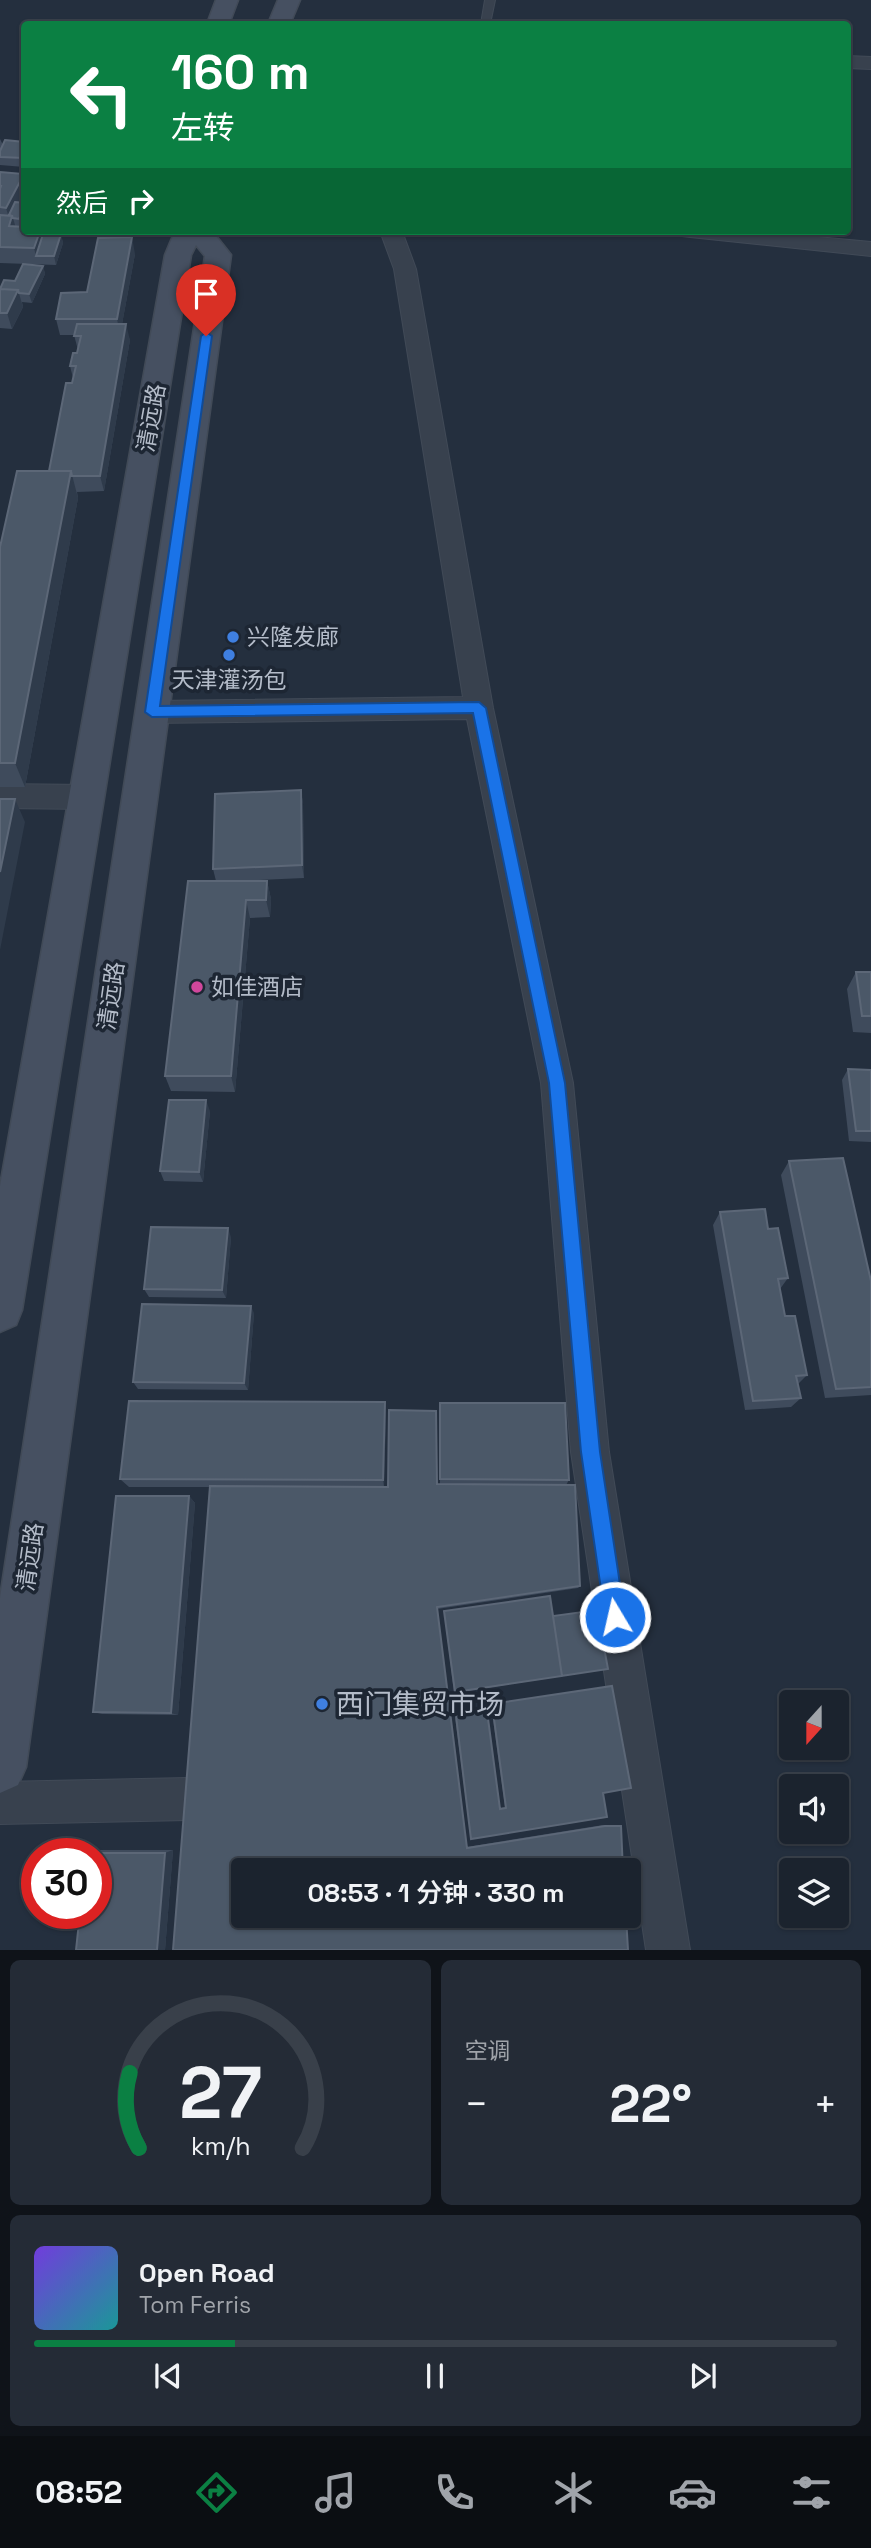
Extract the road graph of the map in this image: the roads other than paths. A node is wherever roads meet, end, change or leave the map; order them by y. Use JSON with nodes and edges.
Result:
{"nodes":[{"id":1,"x":228,"y":0,"type":"edge"},
{"id":2,"x":289,"y":0,"type":"edge"},
{"id":3,"x":490,"y":0,"type":"edge"},
{"id":4,"x":219,"y":21,"type":"edge"},
{"id":5,"x":280,"y":21,"type":"edge"},
{"id":6,"x":486,"y":21,"type":"edge"},
{"id":7,"x":851,"y":62,"type":"edge"},
{"id":8,"x":871,"y":63,"type":"edge"},
{"id":9,"x":186,"y":235,"type":"edge"},
{"id":10,"x":392,"y":235,"type":"edge"},
{"id":11,"x":730,"y":235,"type":"edge"},
{"id":12,"x":212,"y":239,"type":"edge"},
{"id":13,"x":871,"y":249,"type":"edge"},
{"id":14,"x":479,"y":708,"type":"junction"},
{"id":15,"x":152,"y":712,"type":"junction"},
{"id":16,"x":0,"y":796,"type":"edge"},
{"id":17,"x":87,"y":797,"type":"junction"},
{"id":18,"x":0,"y":1310,"type":"edge"},
{"id":19,"x":0,"y":1767,"type":"edge"},
{"id":20,"x":188,"y":1799,"type":"edge"},
{"id":21,"x":0,"y":1803,"type":"edge"},
{"id":22,"x":668,"y":1950,"type":"edge"}],
"edges":[{"from":1,"to":4,"type":"main road"},
{"from":2,"to":5,"type":"main road"},
{"from":3,"to":6,"type":"lane"},
{"from":7,"to":8,"type":"street"},
{"from":9,"to":17,"type":"main road","name":"清远路"},
{"from":10,"to":14,"type":"street"},
{"from":11,"to":13,"type":"street"},
{"from":12,"to":15,"type":"main road","name":"清远路"},
{"from":14,"to":15,"type":"street"},
{"from":14,"to":22,"type":"street"},
{"from":15,"to":19,"type":"main road","name":"清远路"},
{"from":16,"to":17,"type":"street"},
{"from":17,"to":18,"type":"main road","name":"清远路"},
{"from":20,"to":21,"type":"street"}]}
